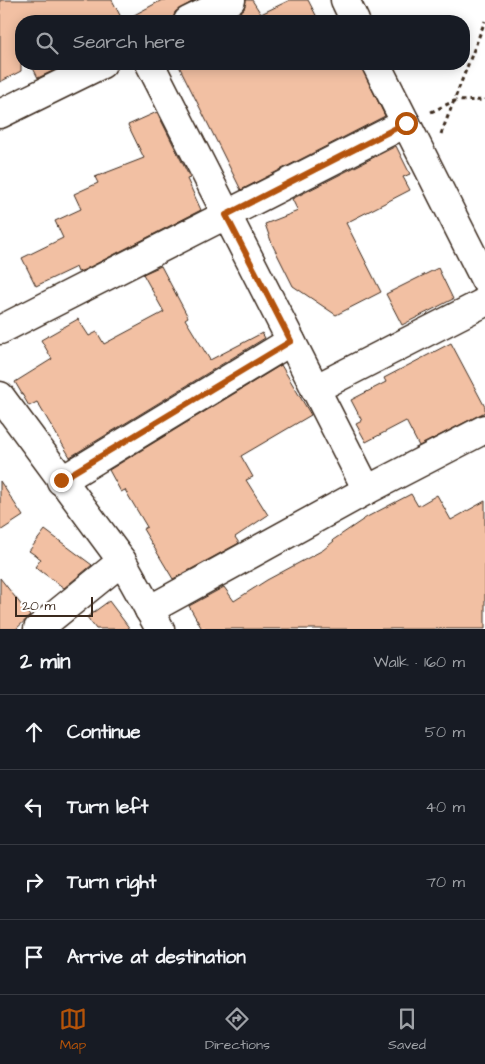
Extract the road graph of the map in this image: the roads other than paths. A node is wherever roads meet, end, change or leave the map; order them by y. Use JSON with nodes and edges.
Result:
{"nodes":[{"id":1,"x":230,"y":0,"type":"edge"},
{"id":2,"x":344,"y":0,"type":"edge"},
{"id":3,"x":200,"y":15,"type":"edge"},
{"id":4,"x":352,"y":15,"type":"edge"},
{"id":5,"x":90,"y":70,"type":"edge"},
{"id":6,"x":153,"y":70,"type":"edge"},
{"id":7,"x":379,"y":70,"type":"edge"},
{"id":8,"x":0,"y":114,"type":"edge"},
{"id":9,"x":406,"y":123,"type":"junction"},
{"id":10,"x":226,"y":215,"type":"junction"},
{"id":11,"x":485,"y":280,"type":"edge"},
{"id":12,"x":485,"y":302,"type":"edge"},
{"id":13,"x":0,"y":330,"type":"edge"},
{"id":14,"x":291,"y":341,"type":"junction"},
{"id":15,"x":315,"y":389,"type":"junction"},
{"id":16,"x":5,"y":414,"type":"edge"},
{"id":17,"x":485,"y":429,"type":"edge"},
{"id":18,"x":61,"y":480,"type":"junction"},
{"id":19,"x":367,"y":490,"type":"junction"},
{"id":20,"x":122,"y":561,"type":"junction"},
{"id":21,"x":154,"y":620,"type":"edge"},
{"id":22,"x":38,"y":629,"type":"edge"}],
"edges":[{"from":1,"to":3,"type":"street"},
{"from":2,"to":4,"type":"street"},
{"from":5,"to":8,"type":"street"},
{"from":6,"to":10,"type":"street"},
{"from":7,"to":9,"type":"street"},
{"from":9,"to":10,"type":"street"},
{"from":9,"to":11,"type":"street"},
{"from":10,"to":13,"type":"street"},
{"from":10,"to":14,"type":"street"},
{"from":12,"to":15,"type":"street"},
{"from":14,"to":15,"type":"street"},
{"from":14,"to":18,"type":"street"},
{"from":15,"to":19,"type":"street"},
{"from":16,"to":18,"type":"street"},
{"from":17,"to":19,"type":"street"},
{"from":18,"to":20,"type":"street"},
{"from":19,"to":21,"type":"street"},
{"from":20,"to":21,"type":"street"},
{"from":20,"to":22,"type":"street"}]}
